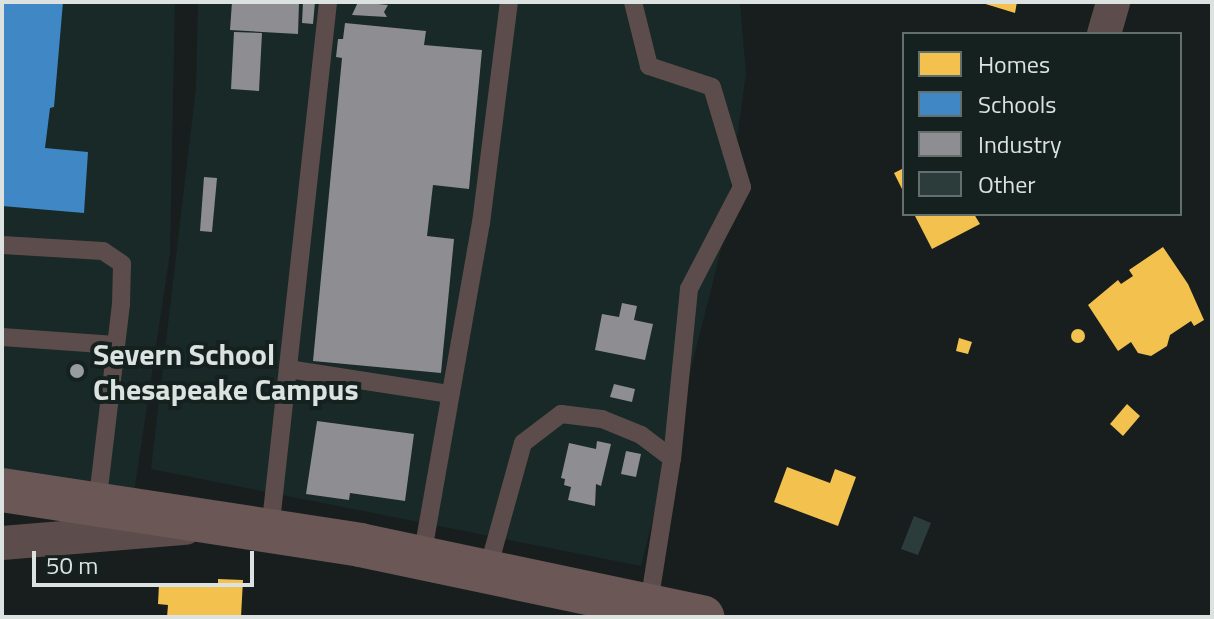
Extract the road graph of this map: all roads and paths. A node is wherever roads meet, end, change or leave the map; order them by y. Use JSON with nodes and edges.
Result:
{"nodes":[{"id":1,"x":328,"y":2,"type":"edge"},
{"id":2,"x":509,"y":2,"type":"edge"},
{"id":3,"x":633,"y":2,"type":"edge"},
{"id":4,"x":1113,"y":2,"type":"edge"},
{"id":5,"x":1105,"y":32,"type":"edge"},
{"id":6,"x":2,"y":245,"type":"edge"},
{"id":7,"x":2,"y":337,"type":"edge"},
{"id":8,"x":116,"y":345,"type":"junction"},
{"id":9,"x":288,"y":369,"type":"junction"},
{"id":10,"x":450,"y":394,"type":"junction"},
{"id":11,"x":672,"y":458,"type":"junction"},
{"id":12,"x":2,"y":490,"type":"edge"},
{"id":13,"x":96,"y":507,"type":"junction"},
{"id":14,"x":218,"y":524,"type":"junction"},
{"id":15,"x":270,"y":531,"type":"junction"},
{"id":16,"x":2,"y":543,"type":"edge"},
{"id":17,"x":422,"y":557,"type":"junction"},
{"id":18,"x":488,"y":569,"type":"junction"},
{"id":19,"x":649,"y":604,"type":"junction"},
{"id":20,"x":703,"y":617,"type":"edge"}],
"edges":[{"from":1,"to":9,"type":"lane"},
{"from":2,"to":10,"type":"lane"},
{"from":3,"to":11,"type":"lane"},
{"from":4,"to":5,"type":"street"},
{"from":6,"to":8,"type":"lane"},
{"from":7,"to":8,"type":"lane"},
{"from":8,"to":13,"type":"lane"},
{"from":9,"to":10,"type":"lane"},
{"from":9,"to":15,"type":"lane"},
{"from":10,"to":17,"type":"lane"},
{"from":11,"to":18,"type":"lane"},
{"from":11,"to":19,"type":"lane"},
{"from":12,"to":13,"type":"street"},
{"from":13,"to":14,"type":"street"},
{"from":14,"to":15,"type":"street"},
{"from":14,"to":16,"type":"street"},
{"from":15,"to":17,"type":"street"},
{"from":17,"to":18,"type":"street"},
{"from":18,"to":19,"type":"street"},
{"from":19,"to":20,"type":"street"}]}
